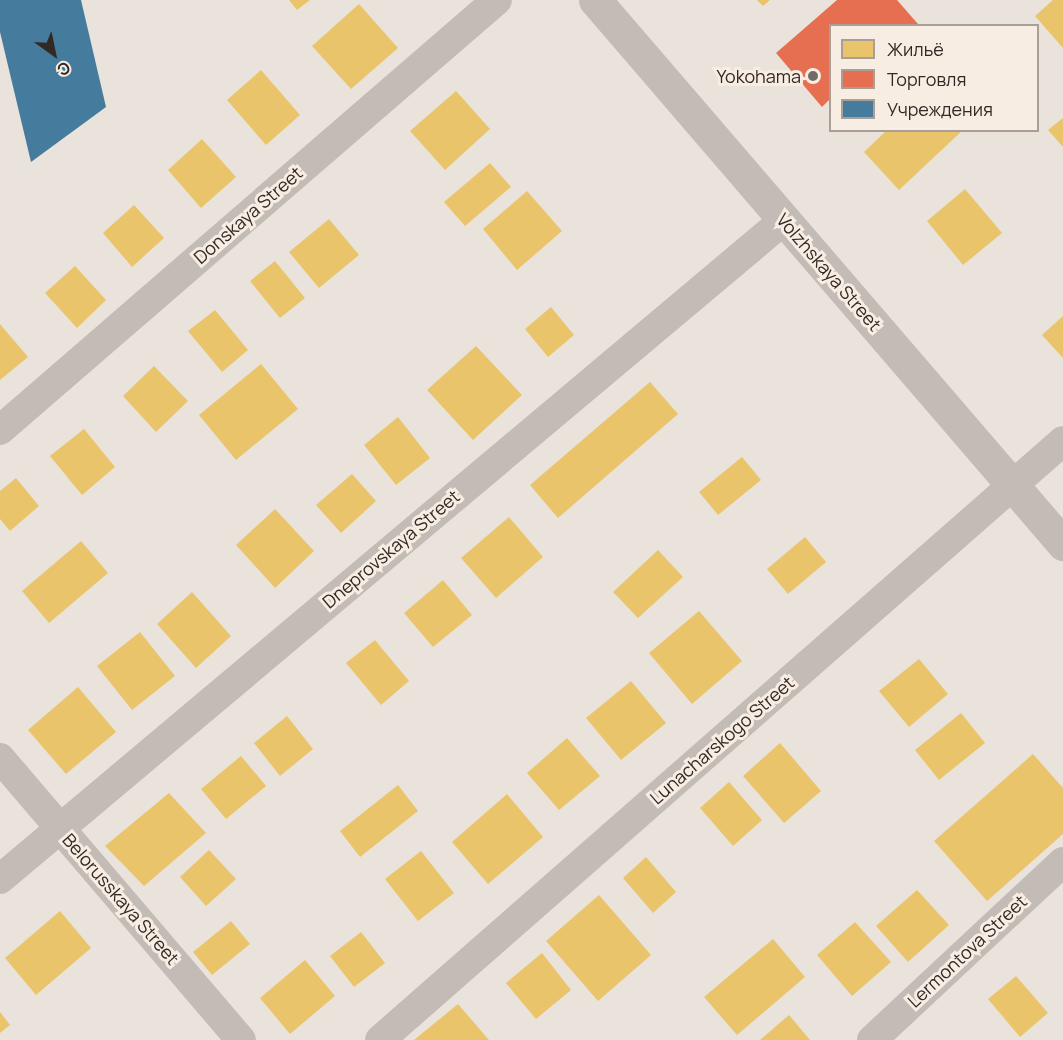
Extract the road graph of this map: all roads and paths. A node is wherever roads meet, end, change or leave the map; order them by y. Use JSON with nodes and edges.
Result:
{"nodes":[{"id":1,"x":497,"y":0,"type":"edge"},
{"id":2,"x":595,"y":0,"type":"edge"},
{"id":3,"x":784,"y":220,"type":"junction"},
{"id":4,"x":0,"y":430,"type":"edge"},
{"id":5,"x":1063,"y":441,"type":"edge"},
{"id":6,"x":1012,"y":485,"type":"junction"},
{"id":7,"x":1063,"y":544,"type":"edge"},
{"id":8,"x":0,"y":758,"type":"edge"},
{"id":9,"x":59,"y":827,"type":"junction"},
{"id":10,"x":1063,"y":862,"type":"edge"},
{"id":11,"x":0,"y":879,"type":"edge"},
{"id":12,"x":241,"y":1040,"type":"edge"},
{"id":13,"x":381,"y":1040,"type":"edge"},
{"id":14,"x":872,"y":1040,"type":"edge"}],
"edges":[{"from":1,"to":4,"type":"street","name":"Donskaya Street"},
{"from":2,"to":3,"type":"street","name":"Volzhskaya Street"},
{"from":3,"to":6,"type":"street","name":"Volzhskaya Street"},
{"from":3,"to":9,"type":"street","name":"Dneprovskaya Street"},
{"from":5,"to":6,"type":"street","name":"Lunacharskogo Street"},
{"from":6,"to":7,"type":"street","name":"Volzhskaya Street"},
{"from":6,"to":13,"type":"street","name":"Lunacharskogo Street"},
{"from":8,"to":9,"type":"street","name":"Belorusskaya Street"},
{"from":9,"to":11,"type":"street","name":"Dneprovskaya Street"},
{"from":9,"to":12,"type":"street","name":"Belorusskaya Street"},
{"from":10,"to":14,"type":"street","name":"Lermontova Street"}]}
